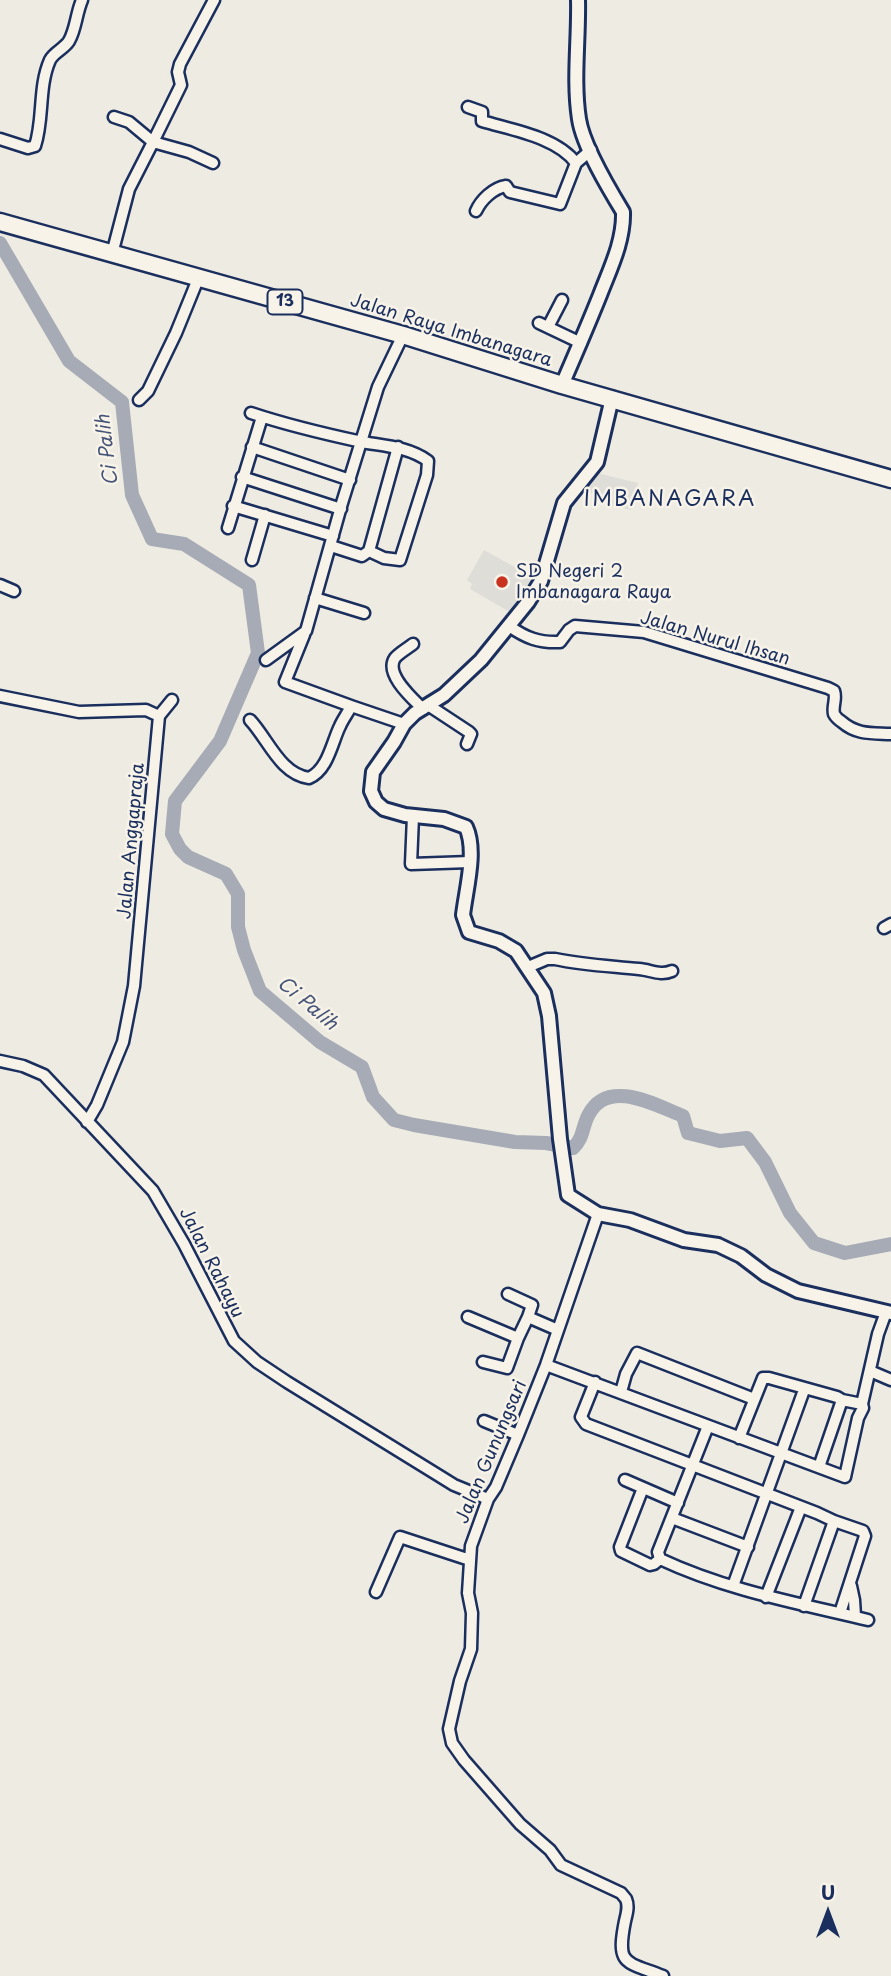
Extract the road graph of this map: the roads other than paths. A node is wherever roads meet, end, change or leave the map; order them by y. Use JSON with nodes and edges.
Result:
{"nodes":[{"id":1,"x":82,"y":0,"type":"edge"},
{"id":2,"x":214,"y":0,"type":"edge"},
{"id":3,"x":578,"y":0,"type":"edge"},
{"id":4,"x":468,"y":107,"type":"dead end"},
{"id":5,"x":114,"y":117,"type":"dead end"},
{"id":6,"x":0,"y":139,"type":"edge"},
{"id":7,"x":153,"y":142,"type":"junction"},
{"id":8,"x":590,"y":150,"type":"junction"},
{"id":9,"x":213,"y":163,"type":"dead end"},
{"id":10,"x":576,"y":163,"type":"junction"},
{"id":11,"x":476,"y":211,"type":"dead end"},
{"id":12,"x":3,"y":223,"type":"edge"},
{"id":13,"x":111,"y":254,"type":"junction"},
{"id":14,"x":198,"y":279,"type":"junction"},
{"id":15,"x":562,"y":300,"type":"dead end"},
{"id":16,"x":403,"y":335,"type":"junction"},
{"id":17,"x":581,"y":342,"type":"junction"},
{"id":18,"x":562,"y":385,"type":"junction"},
{"id":19,"x":612,"y":398,"type":"junction"},
{"id":20,"x":139,"y":400,"type":"dead end"},
{"id":21,"x":361,"y":442,"type":"junction"},
{"id":22,"x":252,"y":446,"type":"junction"},
{"id":23,"x":398,"y":447,"type":"junction"},
{"id":24,"x":242,"y":477,"type":"junction"},
{"id":25,"x":891,"y":479,"type":"edge"},
{"id":26,"x":350,"y":480,"type":"junction"},
{"id":27,"x":233,"y":506,"type":"junction"},
{"id":28,"x":341,"y":509,"type":"junction"},
{"id":29,"x":265,"y":515,"type":"junction"},
{"id":30,"x":228,"y":528,"type":"dead end"},
{"id":31,"x":332,"y":541,"type":"junction"},
{"id":32,"x":369,"y":551,"type":"junction"},
{"id":33,"x":252,"y":560,"type":"dead end"},
{"id":34,"x":0,"y":585,"type":"edge"},
{"id":35,"x":14,"y":591,"type":"dead end"},
{"id":36,"x":315,"y":598,"type":"junction"},
{"id":37,"x":364,"y":613,"type":"dead end"},
{"id":38,"x":509,"y":626,"type":"junction"},
{"id":39,"x":306,"y":631,"type":"junction"},
{"id":40,"x":413,"y":644,"type":"dead end"},
{"id":41,"x":279,"y":650,"type":"junction"},
{"id":42,"x":266,"y":660,"type":"dead end"},
{"id":43,"x":292,"y":662,"type":"junction"},
{"id":44,"x":0,"y":696,"type":"edge"},
{"id":45,"x":172,"y":700,"type":"dead end"},
{"id":46,"x":351,"y":706,"type":"junction"},
{"id":47,"x":425,"y":707,"type":"junction"},
{"id":48,"x":159,"y":716,"type":"junction"},
{"id":49,"x":250,"y":720,"type":"dead end"},
{"id":50,"x":404,"y":724,"type":"junction"},
{"id":51,"x":891,"y":734,"type":"edge"},
{"id":52,"x":467,"y":744,"type":"dead end"},
{"id":53,"x":414,"y":816,"type":"junction"},
{"id":54,"x":470,"y":862,"type":"junction"},
{"id":55,"x":528,"y":967,"type":"junction"},
{"id":56,"x":672,"y":971,"type":"dead end"},
{"id":57,"x":0,"y":1061,"type":"edge"},
{"id":58,"x":87,"y":1122,"type":"junction"},
{"id":59,"x":598,"y":1214,"type":"junction"},
{"id":60,"x":509,"y":1294,"type":"dead end"},
{"id":61,"x":889,"y":1313,"type":"edge"},
{"id":62,"x":468,"y":1317,"type":"dead end"},
{"id":63,"x":528,"y":1317,"type":"junction"},
{"id":64,"x":558,"y":1330,"type":"junction"},
{"id":65,"x":518,"y":1338,"type":"junction"},
{"id":66,"x":483,"y":1362,"type":"dead end"},
{"id":67,"x":546,"y":1365,"type":"junction"},
{"id":68,"x":870,"y":1371,"type":"junction"},
{"id":69,"x":891,"y":1380,"type":"edge"},
{"id":70,"x":595,"y":1382,"type":"junction"},
{"id":71,"x":804,"y":1390,"type":"junction"},
{"id":72,"x":621,"y":1392,"type":"junction"},
{"id":73,"x":754,"y":1399,"type":"junction"},
{"id":74,"x":842,"y":1400,"type":"junction"},
{"id":75,"x":862,"y":1404,"type":"junction"},
{"id":76,"x":484,"y":1421,"type":"dead end"},
{"id":77,"x":708,"y":1426,"type":"junction"},
{"id":78,"x":518,"y":1435,"type":"junction"},
{"id":79,"x":739,"y":1438,"type":"junction"},
{"id":80,"x":782,"y":1454,"type":"junction"},
{"id":81,"x":693,"y":1464,"type":"junction"},
{"id":82,"x":819,"y":1467,"type":"junction"},
{"id":83,"x":625,"y":1480,"type":"dead end"},
{"id":84,"x":643,"y":1488,"type":"junction"},
{"id":85,"x":767,"y":1494,"type":"junction"},
{"id":86,"x":488,"y":1500,"type":"junction"},
{"id":87,"x":678,"y":1503,"type":"junction"},
{"id":88,"x":802,"y":1507,"type":"junction"},
{"id":89,"x":672,"y":1518,"type":"junction"},
{"id":90,"x":834,"y":1521,"type":"junction"},
{"id":91,"x":748,"y":1547,"type":"junction"},
{"id":92,"x":660,"y":1559,"type":"junction"},
{"id":93,"x":470,"y":1560,"type":"junction"},
{"id":94,"x":733,"y":1586,"type":"junction"},
{"id":95,"x":850,"y":1586,"type":"junction"},
{"id":96,"x":376,"y":1592,"type":"dead end"},
{"id":97,"x":766,"y":1597,"type":"junction"},
{"id":98,"x":804,"y":1606,"type":"junction"},
{"id":99,"x":840,"y":1613,"type":"junction"},
{"id":100,"x":855,"y":1616,"type":"junction"},
{"id":101,"x":868,"y":1620,"type":"dead end"},
{"id":102,"x":663,"y":1976,"type":"edge"}],
"edges":[{"from":1,"to":6,"type":"street"},
{"from":2,"to":7,"type":"street"},
{"from":3,"to":8,"type":"street"},
{"from":4,"to":10,"type":"street"},
{"from":5,"to":7,"type":"street"},
{"from":7,"to":9,"type":"street"},
{"from":7,"to":13,"type":"street"},
{"from":8,"to":10,"type":"street"},
{"from":8,"to":17,"type":"street"},
{"from":10,"to":11,"type":"street"},
{"from":12,"to":13,"type":"highway","name":"Jalan Raya Imbanagara","number":"13"},
{"from":13,"to":14,"type":"highway","name":"Jalan Raya Imbanagara","number":"13"},
{"from":14,"to":16,"type":"highway","name":"Jalan Raya Imbanagara","number":"13"},
{"from":14,"to":20,"type":"street"},
{"from":15,"to":17,"type":"street"},
{"from":16,"to":18,"type":"highway","name":"Jalan Raya Imbanagara","number":"13"},
{"from":16,"to":21,"type":"street"},
{"from":17,"to":18,"type":"street"},
{"from":18,"to":19,"type":"highway","name":"Jalan Raya Imbanagara","number":"13"},
{"from":19,"to":25,"type":"highway","name":"Jalan Raya Imbanagara","number":"13"},
{"from":19,"to":38,"type":"street"},
{"from":21,"to":22,"type":"street"},
{"from":21,"to":23,"type":"street"},
{"from":21,"to":26,"type":"street"},
{"from":22,"to":24,"type":"street"},
{"from":22,"to":26,"type":"street"},
{"from":23,"to":32,"type":"street"},
{"from":23,"to":32,"type":"street"},
{"from":24,"to":27,"type":"street"},
{"from":24,"to":28,"type":"street"},
{"from":26,"to":28,"type":"street"},
{"from":27,"to":29,"type":"street"},
{"from":27,"to":30,"type":"street"},
{"from":28,"to":31,"type":"street"},
{"from":29,"to":31,"type":"street"},
{"from":29,"to":33,"type":"street"},
{"from":31,"to":32,"type":"street"},
{"from":31,"to":36,"type":"street"},
{"from":34,"to":35,"type":"street"},
{"from":36,"to":37,"type":"street"},
{"from":36,"to":39,"type":"street"},
{"from":38,"to":47,"type":"street"},
{"from":38,"to":51,"type":"street","name":"Jalan Nurul Ihsan"},
{"from":39,"to":41,"type":"street"},
{"from":39,"to":43,"type":"street"},
{"from":40,"to":47,"type":"street"},
{"from":41,"to":42,"type":"street"},
{"from":41,"to":43,"type":"street"},
{"from":43,"to":46,"type":"street"},
{"from":44,"to":48,"type":"street"},
{"from":45,"to":48,"type":"street"},
{"from":46,"to":49,"type":"street"},
{"from":46,"to":50,"type":"street"},
{"from":47,"to":50,"type":"street"},
{"from":47,"to":52,"type":"street"},
{"from":48,"to":58,"type":"street","name":"Jalan Anggapraja"},
{"from":50,"to":53,"type":"street"},
{"from":53,"to":54,"type":"street"},
{"from":53,"to":54,"type":"street"},
{"from":54,"to":55,"type":"street"},
{"from":55,"to":56,"type":"street"},
{"from":55,"to":59,"type":"street"},
{"from":57,"to":58,"type":"street","name":"Jalan Rahayu"},
{"from":58,"to":86,"type":"street","name":"Jalan Rahayu"},
{"from":59,"to":61,"type":"street"},
{"from":59,"to":64,"type":"street","name":"Jalan Gunungsari"},
{"from":60,"to":63,"type":"street"},
{"from":61,"to":68,"type":"street"},
{"from":62,"to":65,"type":"street"},
{"from":63,"to":64,"type":"street"},
{"from":63,"to":65,"type":"street"},
{"from":64,"to":67,"type":"street","name":"Jalan Gunungsari"},
{"from":65,"to":66,"type":"street"},
{"from":67,"to":70,"type":"street"},
{"from":67,"to":78,"type":"street","name":"Jalan Gunungsari"},
{"from":68,"to":69,"type":"street"},
{"from":68,"to":75,"type":"street"},
{"from":70,"to":72,"type":"street"},
{"from":70,"to":81,"type":"street"},
{"from":71,"to":73,"type":"street"},
{"from":71,"to":74,"type":"street"},
{"from":71,"to":80,"type":"street"},
{"from":72,"to":73,"type":"street"},
{"from":72,"to":77,"type":"street"},
{"from":73,"to":79,"type":"street"},
{"from":74,"to":75,"type":"street"},
{"from":74,"to":82,"type":"street"},
{"from":75,"to":82,"type":"street"},
{"from":76,"to":78,"type":"street"},
{"from":77,"to":79,"type":"street"},
{"from":77,"to":81,"type":"street"},
{"from":78,"to":86,"type":"street","name":"Jalan Gunungsari"},
{"from":79,"to":80,"type":"street"},
{"from":80,"to":82,"type":"street"},
{"from":80,"to":85,"type":"street"},
{"from":81,"to":85,"type":"street"},
{"from":81,"to":87,"type":"street"},
{"from":83,"to":84,"type":"street"},
{"from":84,"to":87,"type":"street"},
{"from":84,"to":92,"type":"street"},
{"from":85,"to":88,"type":"street"},
{"from":85,"to":91,"type":"street"},
{"from":86,"to":93,"type":"street","name":"Jalan Gunungsari"},
{"from":87,"to":89,"type":"street"},
{"from":88,"to":90,"type":"street"},
{"from":88,"to":97,"type":"street"},
{"from":89,"to":91,"type":"street"},
{"from":89,"to":92,"type":"street"},
{"from":90,"to":95,"type":"street"},
{"from":90,"to":98,"type":"street"},
{"from":91,"to":94,"type":"street"},
{"from":92,"to":94,"type":"street"},
{"from":93,"to":96,"type":"street"},
{"from":93,"to":102,"type":"street","name":"Jalan Gunungsari"},
{"from":94,"to":97,"type":"street"},
{"from":95,"to":99,"type":"street"},
{"from":95,"to":100,"type":"street"},
{"from":97,"to":98,"type":"street"},
{"from":98,"to":99,"type":"street"},
{"from":99,"to":100,"type":"street"},
{"from":100,"to":101,"type":"street"}]}
